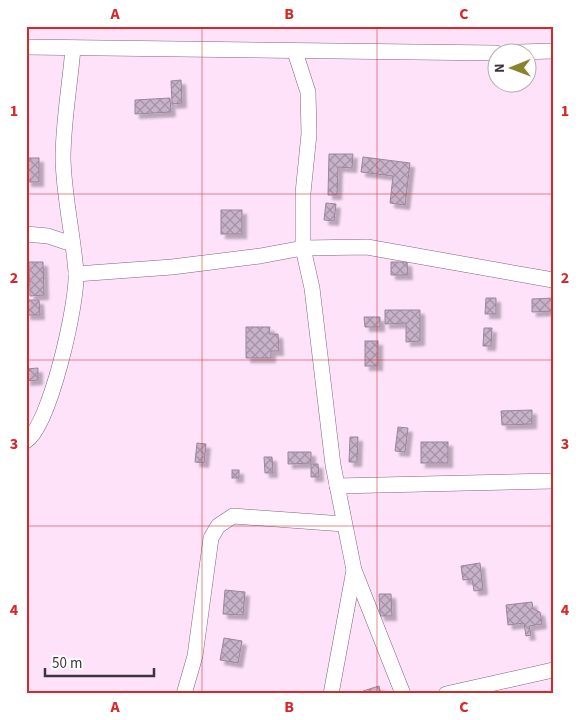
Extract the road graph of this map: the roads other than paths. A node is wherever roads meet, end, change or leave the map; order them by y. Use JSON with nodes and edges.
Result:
{"nodes":[{"id":1,"x":26,"y":47,"type":"edge"},
{"id":2,"x":73,"y":48,"type":"junction"},
{"id":3,"x":553,"y":51,"type":"edge"},
{"id":4,"x":295,"y":52,"type":"junction"},
{"id":5,"x":536,"y":52,"type":"edge"},
{"id":6,"x":486,"y":53,"type":"edge"},
{"id":7,"x":26,"y":234,"type":"edge"},
{"id":8,"x":72,"y":244,"type":"junction"},
{"id":9,"x":303,"y":248,"type":"junction"},
{"id":10,"x":76,"y":274,"type":"junction"},
{"id":11,"x":553,"y":280,"type":"edge"},
{"id":12,"x":26,"y":441,"type":"edge"},
{"id":13,"x":553,"y":481,"type":"edge"},
{"id":14,"x":337,"y":486,"type":"junction"},
{"id":15,"x":344,"y":524,"type":"junction"},
{"id":16,"x":354,"y":570,"type":"junction"},
{"id":17,"x":553,"y":670,"type":"edge"},
{"id":18,"x":184,"y":694,"type":"edge"},
{"id":19,"x":331,"y":694,"type":"edge"},
{"id":20,"x":403,"y":694,"type":"edge"},
{"id":21,"x":446,"y":694,"type":"edge"}],
"edges":[{"from":1,"to":2,"type":"street"},
{"from":2,"to":4,"type":"street"},
{"from":2,"to":8,"type":"street"},
{"from":3,"to":5,"type":"street"},
{"from":4,"to":6,"type":"street"},
{"from":4,"to":9,"type":"street"},
{"from":7,"to":8,"type":"street"},
{"from":8,"to":10,"type":"street"},
{"from":9,"to":10,"type":"street"},
{"from":9,"to":11,"type":"street"},
{"from":9,"to":14,"type":"street"},
{"from":10,"to":12,"type":"street"},
{"from":13,"to":14,"type":"street"},
{"from":14,"to":15,"type":"street"},
{"from":15,"to":16,"type":"street"},
{"from":15,"to":18,"type":"street"},
{"from":16,"to":19,"type":"street"},
{"from":16,"to":20,"type":"street"},
{"from":17,"to":21,"type":"street"}]}
